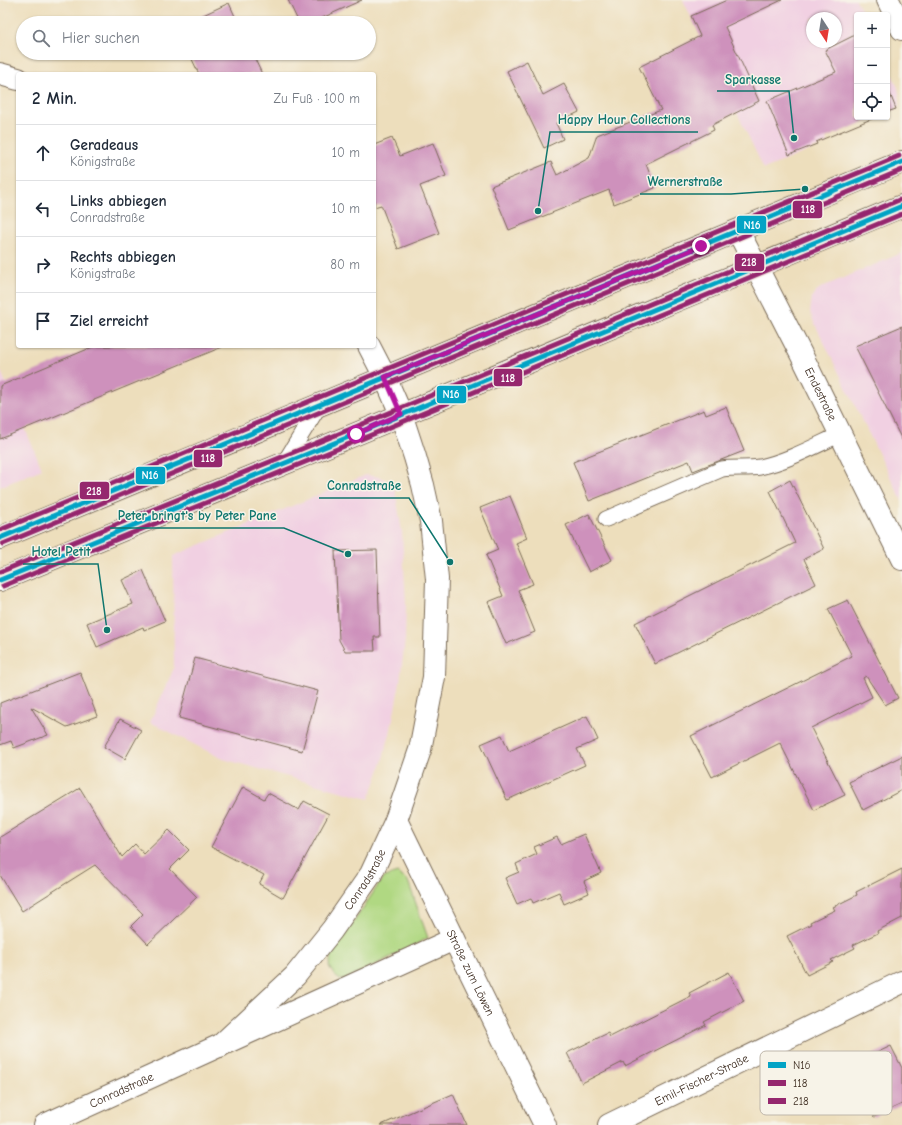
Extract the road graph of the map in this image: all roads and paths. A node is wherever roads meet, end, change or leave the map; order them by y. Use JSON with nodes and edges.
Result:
{"nodes":[{"id":1,"x":888,"y":0,"type":"edge"},
{"id":2,"x":902,"y":29,"type":"edge"},
{"id":3,"x":902,"y":162,"type":"edge"},
{"id":4,"x":902,"y":206,"type":"edge"},
{"id":5,"x":738,"y":231,"type":"junction"},
{"id":6,"x":756,"y":267,"type":"junction"},
{"id":7,"x":370,"y":348,"type":"edge"},
{"id":8,"x":385,"y":377,"type":"junction"},
{"id":9,"x":319,"y":406,"type":"junction"},
{"id":10,"x":401,"y":414,"type":"junction"},
{"id":11,"x":841,"y":434,"type":"junction"},
{"id":12,"x":284,"y":463,"type":"junction"},
{"id":13,"x":606,"y":518,"type":"dead end"},
{"id":14,"x":0,"y":538,"type":"edge"},
{"id":15,"x":902,"y":559,"type":"edge"},
{"id":16,"x":0,"y":580,"type":"edge"},
{"id":17,"x":396,"y":820,"type":"junction"},
{"id":18,"x":454,"y":939,"type":"junction"},
{"id":19,"x":902,"y":982,"type":"edge"},
{"id":20,"x":220,"y":1046,"type":"junction"},
{"id":21,"x":760,"y":1051,"type":"edge"},
{"id":22,"x":761,"y":1051,"type":"edge"},
{"id":23,"x":45,"y":1125,"type":"edge"},
{"id":24,"x":545,"y":1125,"type":"edge"},
{"id":25,"x":609,"y":1125,"type":"edge"}],
"edges":[{"from":1,"to":2,"type":"street"},
{"from":3,"to":5,"type":"street"},
{"from":4,"to":6,"type":"street"},
{"from":5,"to":6,"type":"street","name":"Endestraße"},
{"from":5,"to":8,"type":"street"},
{"from":6,"to":10,"type":"street"},
{"from":6,"to":11,"type":"street","name":"Endestraße"},
{"from":7,"to":8,"type":"street","name":"Conradstraße"},
{"from":8,"to":9,"type":"street"},
{"from":8,"to":10,"type":"street","name":"Conradstraße"},
{"from":9,"to":12,"type":"lane"},
{"from":9,"to":14,"type":"street"},
{"from":10,"to":12,"type":"street"},
{"from":10,"to":17,"type":"street","name":"Conradstraße"},
{"from":11,"to":13,"type":"lane"},
{"from":11,"to":15,"type":"street","name":"Endestraße"},
{"from":12,"to":16,"type":"street"},
{"from":17,"to":18,"type":"street","name":"Straße zum Löwen"},
{"from":17,"to":20,"type":"street","name":"Conradstraße"},
{"from":18,"to":20,"type":"street","name":"Conradstraße"},
{"from":18,"to":24,"type":"street","name":"Straße zum Löwen"},
{"from":19,"to":22,"type":"street","name":"Emil-Fischer-Straße"},
{"from":20,"to":23,"type":"street","name":"Conradstraße"},
{"from":21,"to":25,"type":"street","name":"Emil-Fischer-Straße"}]}
